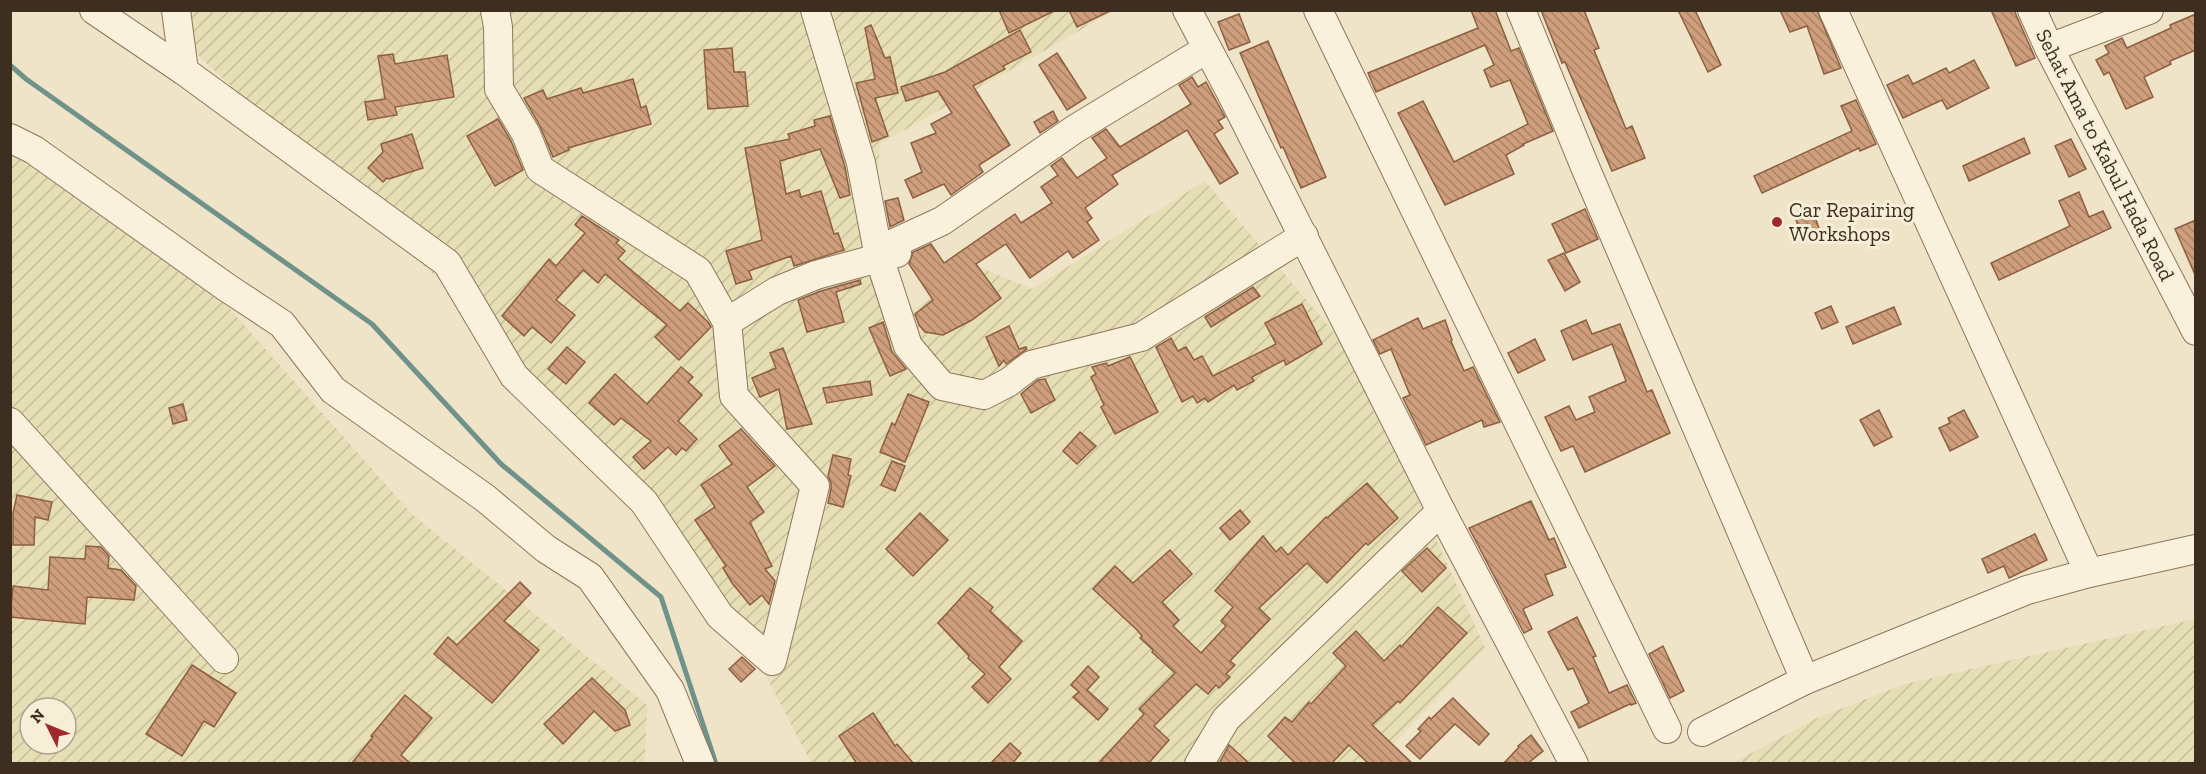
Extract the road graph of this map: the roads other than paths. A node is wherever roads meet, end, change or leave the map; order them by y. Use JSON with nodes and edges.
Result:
{"nodes":[{"id":1,"x":94,"y":10,"type":"edge"},
{"id":2,"x":176,"y":10,"type":"edge"},
{"id":3,"x":495,"y":10,"type":"edge"},
{"id":4,"x":815,"y":10,"type":"edge"},
{"id":5,"x":1187,"y":10,"type":"edge"},
{"id":6,"x":1318,"y":10,"type":"edge"},
{"id":7,"x":1521,"y":10,"type":"edge"},
{"id":8,"x":1833,"y":10,"type":"edge"},
{"id":9,"x":2032,"y":10,"type":"edge"},
{"id":10,"x":2149,"y":10,"type":"edge"},
{"id":11,"x":1208,"y":48,"type":"junction"},
{"id":12,"x":2049,"y":48,"type":"junction"},
{"id":13,"x":184,"y":71,"type":"junction"},
{"id":14,"x":10,"y":138,"type":"edge"},
{"id":15,"x":1304,"y":236,"type":"junction"},
{"id":16,"x":879,"y":257,"type":"junction"},
{"id":17,"x":727,"y":322,"type":"junction"},
{"id":18,"x":2196,"y":331,"type":"edge"},
{"id":19,"x":10,"y":422,"type":"edge"},
{"id":20,"x":1441,"y":511,"type":"junction"},
{"id":21,"x":2196,"y":549,"type":"edge"},
{"id":22,"x":2089,"y":573,"type":"junction"},
{"id":23,"x":224,"y":659,"type":"dead end"},
{"id":24,"x":1805,"y":680,"type":"junction"},
{"id":25,"x":1667,"y":729,"type":"dead end"},
{"id":26,"x":1702,"y":732,"type":"dead end"},
{"id":27,"x":700,"y":764,"type":"edge"},
{"id":28,"x":1199,"y":764,"type":"edge"},
{"id":29,"x":1574,"y":764,"type":"edge"}],
"edges":[{"from":1,"to":13,"type":"street"},
{"from":2,"to":13,"type":"street"},
{"from":3,"to":17,"type":"street"},
{"from":4,"to":16,"type":"street"},
{"from":5,"to":11,"type":"street"},
{"from":6,"to":25,"type":"street"},
{"from":7,"to":24,"type":"street"},
{"from":8,"to":22,"type":"street"},
{"from":9,"to":12,"type":"street","name":"Sehat Ama to Kabul Hada Road"},
{"from":10,"to":12,"type":"street"},
{"from":11,"to":15,"type":"street"},
{"from":11,"to":16,"type":"street"},
{"from":12,"to":18,"type":"street","name":"Sehat Ama to Kabul Hada Road"},
{"from":13,"to":17,"type":"street"},
{"from":14,"to":27,"type":"street"},
{"from":15,"to":16,"type":"street"},
{"from":15,"to":20,"type":"street"},
{"from":16,"to":17,"type":"street"},
{"from":19,"to":23,"type":"street"},
{"from":20,"to":28,"type":"street"},
{"from":20,"to":29,"type":"street"},
{"from":21,"to":22,"type":"street"},
{"from":22,"to":24,"type":"street"},
{"from":24,"to":26,"type":"street"}]}
